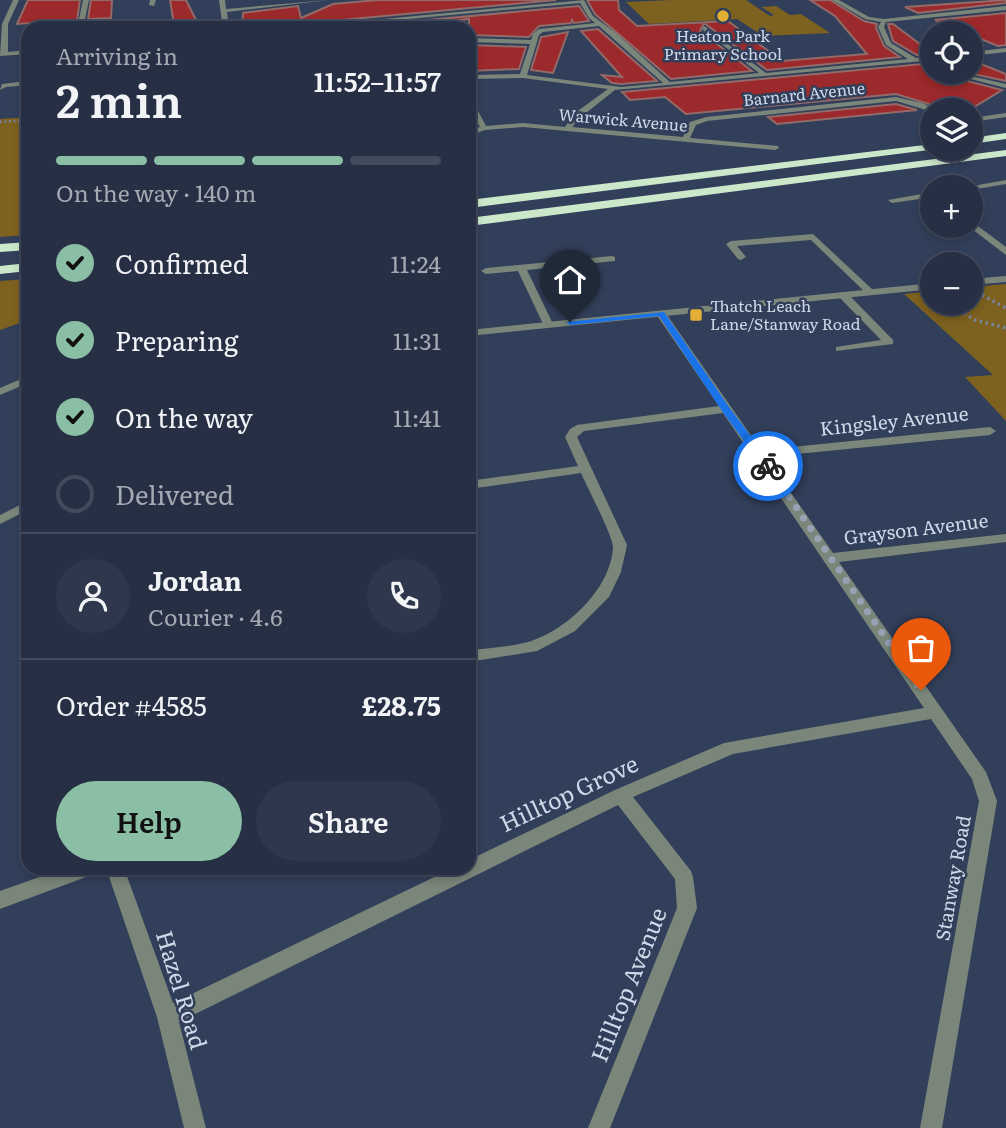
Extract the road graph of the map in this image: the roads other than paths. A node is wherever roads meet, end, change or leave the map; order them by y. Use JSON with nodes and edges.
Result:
{"nodes":[{"id":1,"x":16,"y":0,"type":"edge"},
{"id":2,"x":86,"y":0,"type":"edge"},
{"id":3,"x":222,"y":0,"type":"edge"},
{"id":4,"x":326,"y":0,"type":"edge"},
{"id":5,"x":581,"y":0,"type":"edge"},
{"id":6,"x":835,"y":0,"type":"edge"},
{"id":7,"x":305,"y":4,"type":"edge"},
{"id":8,"x":1006,"y":8,"type":"edge"},
{"id":9,"x":223,"y":11,"type":"junction"},
{"id":10,"x":981,"y":11,"type":"junction"},
{"id":11,"x":316,"y":16,"type":"dead end"},
{"id":12,"x":993,"y":16,"type":"dead end"},
{"id":13,"x":82,"y":19,"type":"dead end"},
{"id":14,"x":225,"y":21,"type":"edge"},
{"id":15,"x":320,"y":21,"type":"edge"},
{"id":16,"x":373,"y":21,"type":"edge"},
{"id":17,"x":884,"y":21,"type":"junction"},
{"id":18,"x":598,"y":24,"type":"junction"},
{"id":19,"x":704,"y":28,"type":"dead end"},
{"id":20,"x":476,"y":40,"type":"edge"},
{"id":21,"x":534,"y":42,"type":"junction"},
{"id":22,"x":1006,"y":50,"type":"edge"},
{"id":23,"x":21,"y":53,"type":"edge"},
{"id":24,"x":983,"y":53,"type":"edge"},
{"id":25,"x":3,"y":54,"type":"edge"},
{"id":26,"x":920,"y":59,"type":"edge"},
{"id":27,"x":914,"y":60,"type":"junction"},
{"id":28,"x":920,"y":62,"type":"edge"},
{"id":29,"x":523,"y":75,"type":"junction"},
{"id":30,"x":765,"y":75,"type":"junction"},
{"id":31,"x":476,"y":77,"type":"edge"},
{"id":32,"x":983,"y":81,"type":"edge"},
{"id":33,"x":21,"y":84,"type":"edge"},
{"id":34,"x":668,"y":85,"type":"junction"},
{"id":35,"x":1006,"y":86,"type":"edge"},
{"id":36,"x":0,"y":88,"type":"edge"},
{"id":37,"x":612,"y":90,"type":"junction"},
{"id":38,"x":920,"y":104,"type":"edge"},
{"id":39,"x":476,"y":114,"type":"edge"},
{"id":40,"x":1006,"y":115,"type":"edge"},
{"id":41,"x":983,"y":118,"type":"edge"},
{"id":42,"x":484,"y":128,"type":"junction"},
{"id":43,"x":567,"y":129,"type":"junction"},
{"id":44,"x":476,"y":131,"type":"edge"},
{"id":45,"x":1006,"y":136,"type":"edge"},
{"id":46,"x":686,"y":139,"type":"junction"},
{"id":47,"x":983,"y":139,"type":"edge"},
{"id":48,"x":775,"y":148,"type":"dead end"},
{"id":49,"x":920,"y":149,"type":"edge"},
{"id":50,"x":1006,"y":153,"type":"edge"},
{"id":51,"x":1006,"y":182,"type":"edge"},
{"id":52,"x":983,"y":186,"type":"edge"},
{"id":53,"x":920,"y":196,"type":"edge"},
{"id":54,"x":892,"y":200,"type":"dead end"},
{"id":55,"x":476,"y":203,"type":"edge"},
{"id":56,"x":476,"y":221,"type":"edge"},
{"id":57,"x":983,"y":234,"type":"edge"},
{"id":58,"x":21,"y":246,"type":"edge"},
{"id":59,"x":0,"y":248,"type":"edge"},
{"id":60,"x":1006,"y":252,"type":"edge"},
{"id":61,"x":741,"y":257,"type":"dead end"},
{"id":62,"x":612,"y":259,"type":"dead end"},
{"id":63,"x":521,"y":267,"type":"junction"},
{"id":64,"x":21,"y":268,"type":"edge"},
{"id":65,"x":0,"y":270,"type":"edge"},
{"id":66,"x":486,"y":271,"type":"dead end"},
{"id":67,"x":1006,"y":279,"type":"edge"},
{"id":68,"x":983,"y":281,"type":"edge"},
{"id":69,"x":920,"y":287,"type":"edge"},
{"id":70,"x":870,"y":292,"type":"junction"},
{"id":71,"x":843,"y":295,"type":"junction"},
{"id":72,"x":662,"y":314,"type":"junction"},
{"id":73,"x":548,"y":324,"type":"junction"},
{"id":74,"x":476,"y":332,"type":"edge"},
{"id":75,"x":840,"y":349,"type":"dead end"},
{"id":76,"x":21,"y":382,"type":"edge"},
{"id":77,"x":0,"y":392,"type":"edge"},
{"id":78,"x":725,"y":409,"type":"junction"},
{"id":79,"x":990,"y":431,"type":"dead end"},
{"id":80,"x":760,"y":454,"type":"junction"},
{"id":81,"x":585,"y":469,"type":"junction"},
{"id":82,"x":476,"y":484,"type":"edge"},
{"id":83,"x":21,"y":509,"type":"edge"},
{"id":84,"x":0,"y":520,"type":"edge"},
{"id":85,"x":1006,"y":538,"type":"edge"},
{"id":86,"x":831,"y":558,"type":"junction"},
{"id":87,"x":476,"y":655,"type":"edge"},
{"id":88,"x":936,"y":712,"type":"junction"},
{"id":89,"x":621,"y":795,"type":"junction"},
{"id":90,"x":476,"y":866,"type":"edge"},
{"id":91,"x":68,"y":875,"type":"edge"},
{"id":92,"x":117,"y":875,"type":"edge"},
{"id":93,"x":457,"y":875,"type":"edge"},
{"id":94,"x":0,"y":900,"type":"edge"},
{"id":95,"x":167,"y":1017,"type":"junction"},
{"id":96,"x":195,"y":1128,"type":"edge"},
{"id":97,"x":599,"y":1128,"type":"edge"},
{"id":98,"x":931,"y":1128,"type":"edge"}],
"edges":[{"from":1,"to":25,"type":"street"},
{"from":2,"to":13,"type":"street"},
{"from":3,"to":9,"type":"street"},
{"from":4,"to":7,"type":"street"},
{"from":5,"to":16,"type":"street"},
{"from":5,"to":18,"type":"street"},
{"from":6,"to":17,"type":"street"},
{"from":7,"to":9,"type":"street"},
{"from":8,"to":10,"type":"street"},
{"from":9,"to":14,"type":"street"},
{"from":10,"to":12,"type":"street"},
{"from":10,"to":17,"type":"street"},
{"from":11,"to":15,"type":"street"},
{"from":17,"to":27,"type":"street"},
{"from":18,"to":21,"type":"street"},
{"from":18,"to":34,"type":"street"},
{"from":19,"to":30,"type":"street"},
{"from":20,"to":21,"type":"street"},
{"from":21,"to":29,"type":"street"},
{"from":22,"to":24,"type":"street"},
{"from":23,"to":25,"type":"street"},
{"from":26,"to":27,"type":"street"},
{"from":27,"to":28,"type":"street"},
{"from":27,"to":30,"type":"street"},
{"from":29,"to":31,"type":"street"},
{"from":29,"to":37,"type":"street"},
{"from":30,"to":34,"type":"street"},
{"from":32,"to":35,"type":"street"},
{"from":33,"to":36,"type":"street"},
{"from":34,"to":37,"type":"street"},
{"from":37,"to":43,"type":"street"},
{"from":38,"to":46,"type":"street","name":"Barnard Avenue"},
{"from":39,"to":42,"type":"street"},
{"from":40,"to":41,"type":"street"},
{"from":42,"to":43,"type":"street","name":"Warwick Avenue"},
{"from":42,"to":44,"type":"street","name":"Warwick Avenue"},
{"from":43,"to":46,"type":"street","name":"Warwick Avenue"},
{"from":45,"to":47,"type":"highway"},
{"from":46,"to":48,"type":"street","name":"Warwick Avenue"},
{"from":49,"to":55,"type":"highway"},
{"from":50,"to":56,"type":"highway"},
{"from":51,"to":52,"type":"street"},
{"from":53,"to":54,"type":"street"},
{"from":57,"to":60,"type":"street"},
{"from":58,"to":59,"type":"highway"},
{"from":61,"to":70,"type":"street"},
{"from":62,"to":63,"type":"street"},
{"from":63,"to":66,"type":"street"},
{"from":63,"to":73,"type":"street"},
{"from":64,"to":65,"type":"highway"},
{"from":67,"to":68,"type":"street"},
{"from":69,"to":70,"type":"street"},
{"from":70,"to":71,"type":"street"},
{"from":71,"to":72,"type":"street"},
{"from":71,"to":75,"type":"street"},
{"from":72,"to":73,"type":"street"},
{"from":72,"to":78,"type":"street","name":"Stanway Road"},
{"from":73,"to":74,"type":"street"},
{"from":76,"to":77,"type":"street"},
{"from":78,"to":80,"type":"street","name":"Stanway Road"},
{"from":78,"to":81,"type":"street"},
{"from":79,"to":80,"type":"street","name":"Kingsley Avenue"},
{"from":80,"to":86,"type":"street","name":"Stanway Road"},
{"from":81,"to":82,"type":"street"},
{"from":81,"to":87,"type":"street"},
{"from":83,"to":84,"type":"street"},
{"from":85,"to":86,"type":"street","name":"Grayson Avenue"},
{"from":86,"to":88,"type":"street","name":"Stanway Road"},
{"from":88,"to":89,"type":"street","name":"Hilltop Grove"},
{"from":88,"to":98,"type":"street","name":"Stanway Road"},
{"from":89,"to":90,"type":"street","name":"Hilltop Grove"},
{"from":89,"to":97,"type":"street","name":"Hilltop Avenue"},
{"from":91,"to":94,"type":"street"},
{"from":92,"to":95,"type":"street","name":"Hazel Road"},
{"from":93,"to":95,"type":"street","name":"Hilltop Grove"},
{"from":95,"to":96,"type":"street","name":"Hazel Road"}]}
